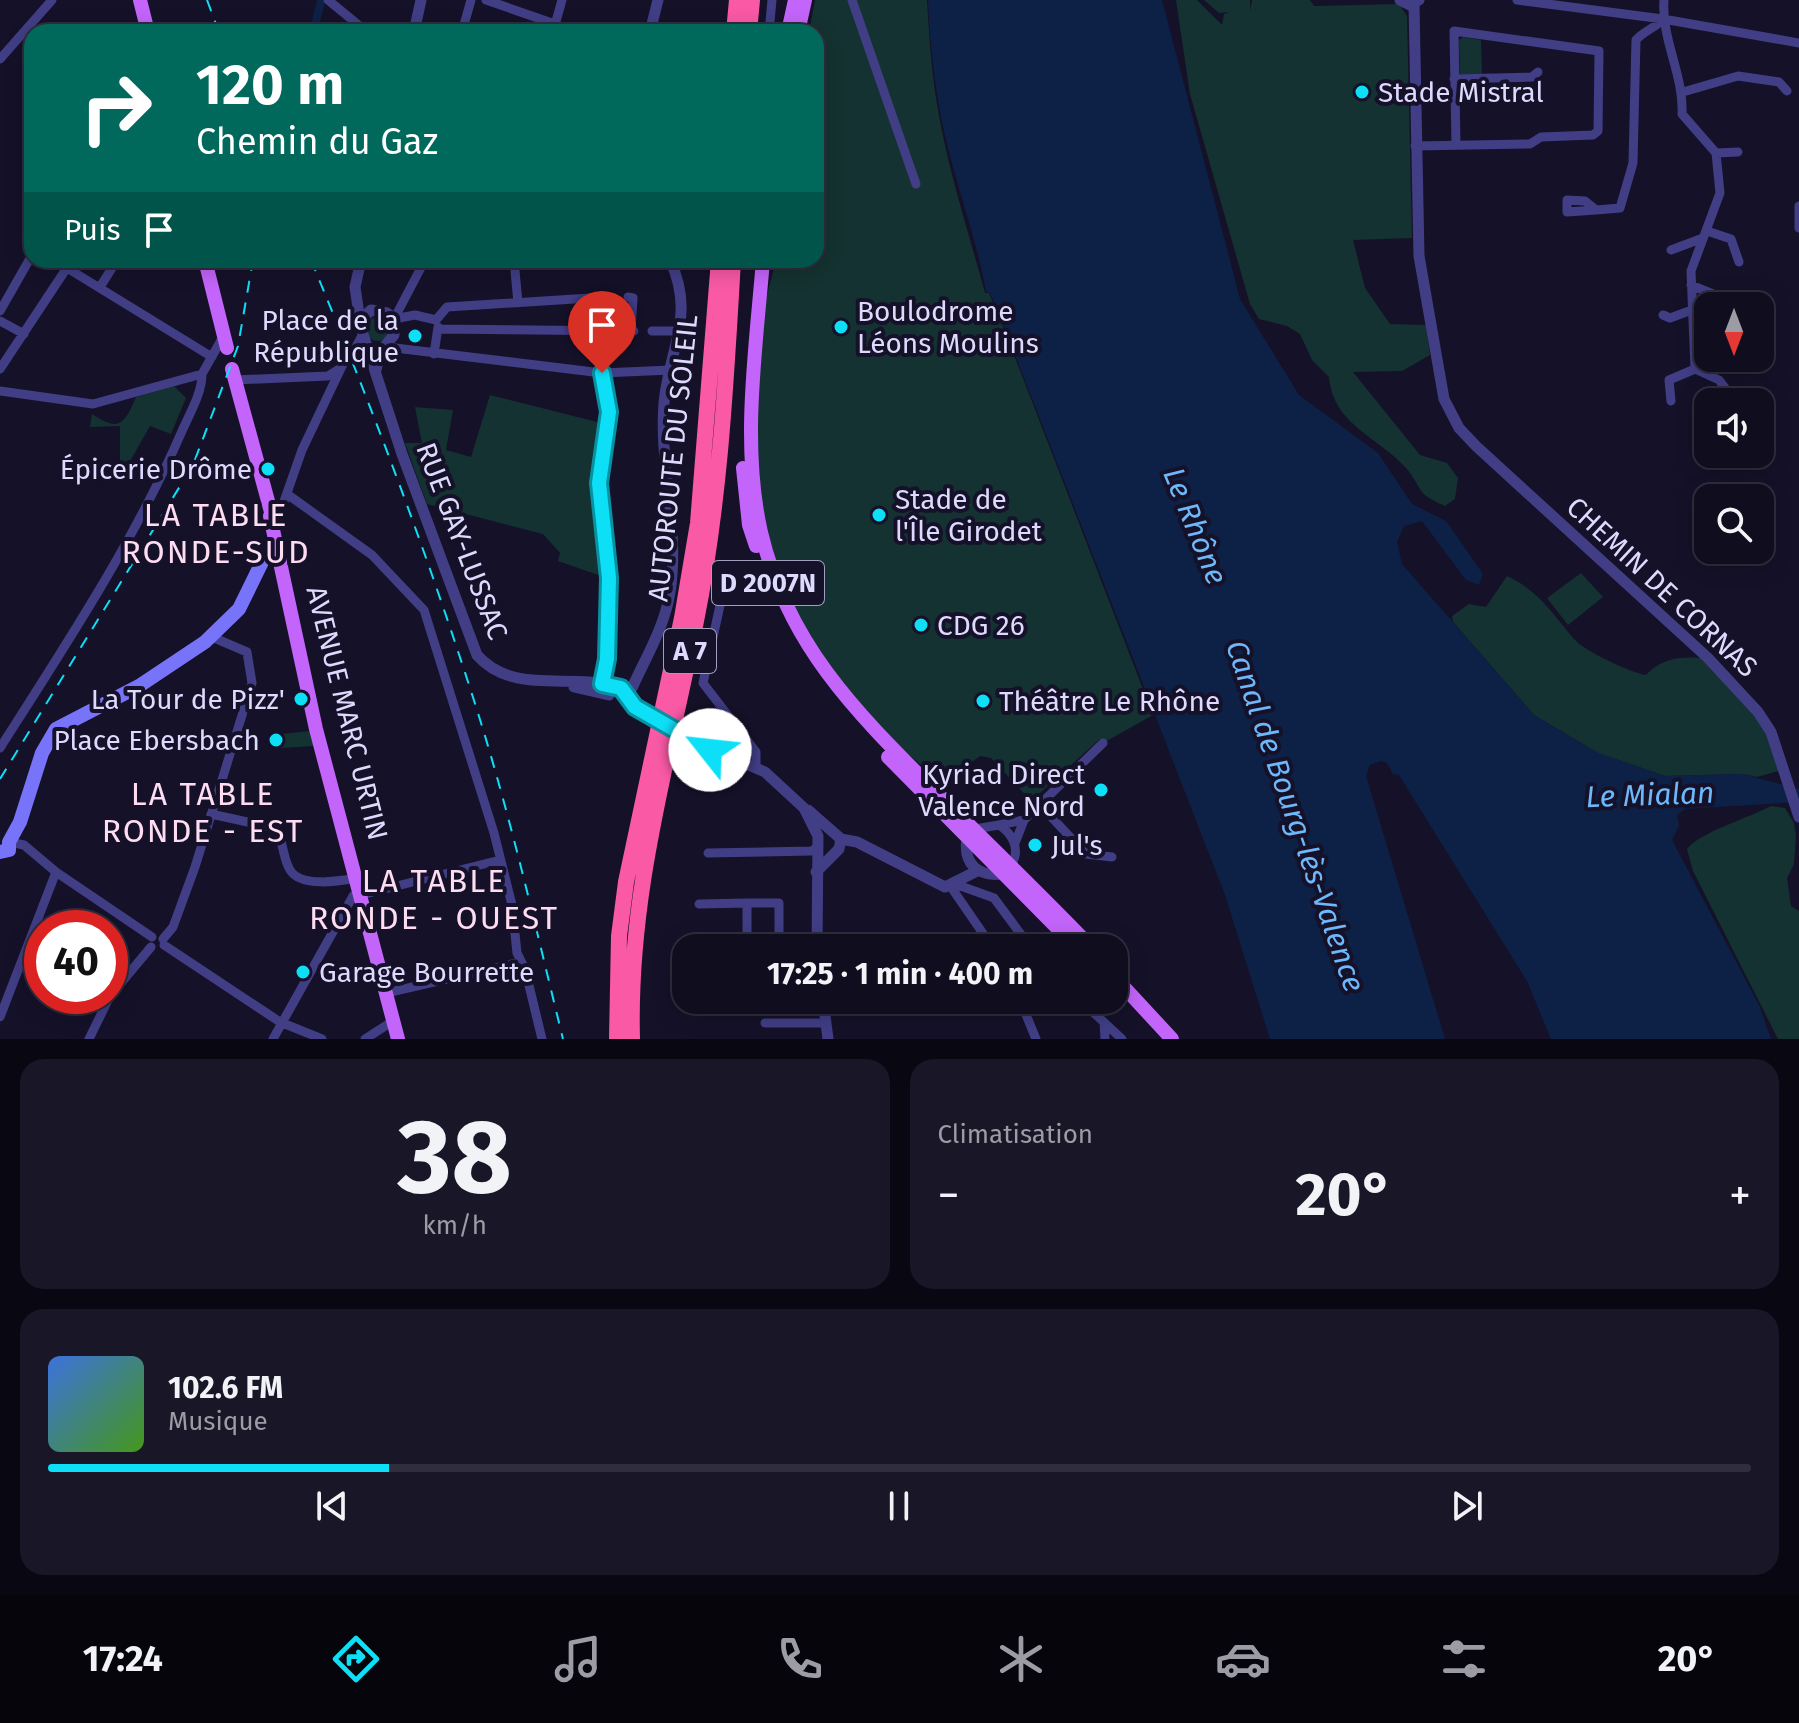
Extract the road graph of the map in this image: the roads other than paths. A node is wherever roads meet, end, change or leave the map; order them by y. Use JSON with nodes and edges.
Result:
{"nodes":[{"id":1,"x":52,"y":0,"type":"edge"},
{"id":2,"x":140,"y":0,"type":"edge"},
{"id":3,"x":328,"y":0,"type":"edge"},
{"id":4,"x":424,"y":0,"type":"edge"},
{"id":5,"x":471,"y":0,"type":"edge"},
{"id":6,"x":486,"y":0,"type":"edge"},
{"id":7,"x":562,"y":0,"type":"edge"},
{"id":8,"x":658,"y":0,"type":"edge"},
{"id":9,"x":737,"y":0,"type":"edge"},
{"id":10,"x":752,"y":0,"type":"edge"},
{"id":11,"x":772,"y":0,"type":"edge"},
{"id":12,"x":795,"y":0,"type":"edge"},
{"id":13,"x":805,"y":0,"type":"edge"},
{"id":14,"x":852,"y":0,"type":"edge"},
{"id":15,"x":1517,"y":0,"type":"edge"},
{"id":16,"x":1664,"y":0,"type":"edge"},
{"id":17,"x":1410,"y":2,"type":"edge"},
{"id":18,"x":1663,"y":19,"type":"junction"},
{"id":19,"x":31,"y":24,"type":"edge"},
{"id":20,"x":146,"y":24,"type":"edge"},
{"id":21,"x":357,"y":24,"type":"edge"},
{"id":22,"x":419,"y":24,"type":"edge"},
{"id":23,"x":464,"y":24,"type":"edge"},
{"id":24,"x":544,"y":24,"type":"edge"},
{"id":25,"x":555,"y":24,"type":"edge"},
{"id":26,"x":652,"y":24,"type":"edge"},
{"id":27,"x":735,"y":24,"type":"edge"},
{"id":28,"x":750,"y":24,"type":"edge"},
{"id":29,"x":770,"y":24,"type":"edge"},
{"id":30,"x":790,"y":24,"type":"edge"},
{"id":31,"x":800,"y":24,"type":"edge"},
{"id":32,"x":24,"y":32,"type":"edge"},
{"id":33,"x":1799,"y":43,"type":"edge"},
{"id":34,"x":0,"y":59,"type":"edge"},
{"id":35,"x":1538,"y":72,"type":"dead end"},
{"id":36,"x":1454,"y":79,"type":"junction"},
{"id":37,"x":1787,"y":91,"type":"dead end"},
{"id":38,"x":1683,"y":92,"type":"junction"},
{"id":39,"x":1456,"y":145,"type":"junction"},
{"id":40,"x":1415,"y":146,"type":"junction"},
{"id":41,"x":1738,"y":152,"type":"dead end"},
{"id":42,"x":1716,"y":153,"type":"junction"},
{"id":43,"x":916,"y":184,"type":"dead end"},
{"id":44,"x":1799,"y":206,"type":"edge"},
{"id":45,"x":1596,"y":210,"type":"dead end"},
{"id":46,"x":1799,"y":228,"type":"edge"},
{"id":47,"x":1705,"y":234,"type":"junction"},
{"id":48,"x":1671,"y":250,"type":"dead end"},
{"id":49,"x":1739,"y":262,"type":"dead end"},
{"id":50,"x":25,"y":268,"type":"edge"},
{"id":51,"x":67,"y":268,"type":"edge"},
{"id":52,"x":75,"y":268,"type":"edge"},
{"id":53,"x":112,"y":268,"type":"edge"},
{"id":54,"x":206,"y":268,"type":"edge"},
{"id":55,"x":359,"y":268,"type":"edge"},
{"id":56,"x":366,"y":268,"type":"edge"},
{"id":57,"x":421,"y":268,"type":"edge"},
{"id":58,"x":515,"y":268,"type":"edge"},
{"id":59,"x":673,"y":268,"type":"edge"},
{"id":60,"x":718,"y":268,"type":"edge"},
{"id":61,"x":732,"y":268,"type":"edge"},
{"id":62,"x":754,"y":268,"type":"edge"},
{"id":63,"x":763,"y":268,"type":"edge"},
{"id":64,"x":1691,"y":285,"type":"junction"},
{"id":65,"x":100,"y":287,"type":"junction"},
{"id":66,"x":1708,"y":292,"type":"edge"},
{"id":67,"x":606,"y":297,"type":"dead end"},
{"id":68,"x":628,"y":297,"type":"dead end"},
{"id":69,"x":518,"y":303,"type":"junction"},
{"id":70,"x":371,"y":310,"type":"junction"},
{"id":71,"x":1692,"y":310,"type":"junction"},
{"id":72,"x":0,"y":311,"type":"edge"},
{"id":73,"x":1663,"y":315,"type":"dead end"},
{"id":74,"x":394,"y":319,"type":"junction"},
{"id":75,"x":361,"y":320,"type":"junction"},
{"id":76,"x":0,"y":321,"type":"edge"},
{"id":77,"x":437,"y":325,"type":"junction"},
{"id":78,"x":652,"y":331,"type":"dead end"},
{"id":79,"x":681,"y":331,"type":"junction"},
{"id":80,"x":24,"y":334,"type":"junction"},
{"id":81,"x":219,"y":348,"type":"junction"},
{"id":82,"x":1694,"y":349,"type":"edge"},
{"id":83,"x":363,"y":351,"type":"junction"},
{"id":84,"x":434,"y":354,"type":"junction"},
{"id":85,"x":0,"y":369,"type":"edge"},
{"id":86,"x":1694,"y":369,"type":"edge"},
{"id":87,"x":671,"y":370,"type":"junction"},
{"id":88,"x":1702,"y":372,"type":"edge"},
{"id":89,"x":602,"y":373,"type":"junction"},
{"id":90,"x":202,"y":374,"type":"junction"},
{"id":91,"x":234,"y":375,"type":"joint"},
{"id":92,"x":185,"y":379,"type":"junction"},
{"id":93,"x":330,"y":380,"type":"junction"},
{"id":94,"x":1725,"y":388,"type":"edge"},
{"id":95,"x":0,"y":391,"type":"edge"},
{"id":96,"x":194,"y":401,"type":"junction"},
{"id":97,"x":1671,"y":401,"type":"dead end"},
{"id":98,"x":287,"y":494,"type":"junction"},
{"id":99,"x":270,"y":516,"type":"junction"},
{"id":100,"x":278,"y":550,"type":"junction"},
{"id":101,"x":724,"y":587,"type":"dead end"},
{"id":102,"x":212,"y":637,"type":"junction"},
{"id":103,"x":616,"y":693,"type":"junction"},
{"id":104,"x":1103,"y":743,"type":"dead end"},
{"id":105,"x":0,"y":748,"type":"edge"},
{"id":106,"x":756,"y":766,"type":"junction"},
{"id":107,"x":1041,"y":806,"type":"junction"},
{"id":108,"x":804,"y":808,"type":"junction"},
{"id":109,"x":211,"y":814,"type":"junction"},
{"id":110,"x":1799,"y":817,"type":"edge"},
{"id":111,"x":1024,"y":820,"type":"junction"},
{"id":112,"x":999,"y":825,"type":"junction"},
{"id":113,"x":971,"y":834,"type":"junction"},
{"id":114,"x":837,"y":835,"type":"junction"},
{"id":115,"x":818,"y":842,"type":"junction"},
{"id":116,"x":1015,"y":843,"type":"junction"},
{"id":117,"x":5,"y":847,"type":"edge"},
{"id":118,"x":708,"y":853,"type":"dead end"},
{"id":119,"x":830,"y":854,"type":"junction"},
{"id":120,"x":1112,"y":857,"type":"dead end"},
{"id":121,"x":500,"y":860,"type":"junction"},
{"id":122,"x":968,"y":861,"type":"junction"},
{"id":123,"x":1007,"y":869,"type":"junction"},
{"id":124,"x":977,"y":871,"type":"junction"},
{"id":125,"x":56,"y":872,"type":"junction"},
{"id":126,"x":816,"y":872,"type":"junction"},
{"id":127,"x":956,"y":883,"type":"junction"},
{"id":128,"x":359,"y":888,"type":"junction"},
{"id":129,"x":747,"y":903,"type":"junction"},
{"id":130,"x":699,"y":904,"type":"dead end"},
{"id":131,"x":747,"y":934,"type":"edge"},
{"id":132,"x":779,"y":934,"type":"edge"},
{"id":133,"x":816,"y":934,"type":"edge"},
{"id":134,"x":985,"y":934,"type":"edge"},
{"id":135,"x":1021,"y":934,"type":"edge"},
{"id":136,"x":1065,"y":934,"type":"edge"},
{"id":137,"x":1077,"y":934,"type":"edge"},
{"id":138,"x":152,"y":942,"type":"junction"},
{"id":139,"x":164,"y":942,"type":"junction"},
{"id":140,"x":521,"y":962,"type":"junction"},
{"id":141,"x":128,"y":973,"type":"edge"},
{"id":142,"x":386,"y":993,"type":"junction"},
{"id":143,"x":1128,"y":993,"type":"edge"},
{"id":144,"x":101,"y":1014,"type":"edge"},
{"id":145,"x":825,"y":1014,"type":"edge"},
{"id":146,"x":1026,"y":1014,"type":"edge"},
{"id":147,"x":1095,"y":1014,"type":"edge"},
{"id":148,"x":0,"y":1017,"type":"edge"},
{"id":149,"x":280,"y":1022,"type":"junction"},
{"id":150,"x":1104,"y":1022,"type":"junction"},
{"id":151,"x":765,"y":1023,"type":"dead end"},
{"id":152,"x":826,"y":1023,"type":"junction"},
{"id":153,"x":394,"y":1026,"type":"edge"},
{"id":154,"x":367,"y":1038,"type":"edge"},
{"id":155,"x":89,"y":1039,"type":"edge"},
{"id":156,"x":273,"y":1039,"type":"edge"},
{"id":157,"x":322,"y":1039,"type":"edge"},
{"id":158,"x":542,"y":1039,"type":"edge"},
{"id":159,"x":617,"y":1039,"type":"edge"},
{"id":160,"x":632,"y":1039,"type":"edge"},
{"id":161,"x":828,"y":1039,"type":"edge"},
{"id":162,"x":1036,"y":1039,"type":"edge"},
{"id":163,"x":1105,"y":1039,"type":"edge"},
{"id":164,"x":1122,"y":1039,"type":"edge"},
{"id":165,"x":1172,"y":1039,"type":"edge"}],
"edges":[{"from":1,"to":19,"type":"street"},
{"from":2,"to":20,"type":"main road"},
{"from":3,"to":21,"type":"street"},
{"from":4,"to":22,"type":"street"},
{"from":5,"to":23,"type":"street"},
{"from":6,"to":24,"type":"street"},
{"from":7,"to":25,"type":"street"},
{"from":8,"to":26,"type":"street"},
{"from":9,"to":27,"type":"highway"},
{"from":10,"to":28,"type":"highway"},
{"from":11,"to":29,"type":"street"},
{"from":12,"to":30,"type":"main road"},
{"from":13,"to":31,"type":"main road"},
{"from":14,"to":43,"type":"street"},
{"from":15,"to":18,"type":"street"},
{"from":16,"to":18,"type":"street"},
{"from":17,"to":40,"type":"street","name":"CHEMIN DE CORNAS"},
{"from":18,"to":33,"type":"street"},
{"from":18,"to":38,"type":"street"},
{"from":18,"to":45,"type":"street"},
{"from":32,"to":34,"type":"street"},
{"from":35,"to":36,"type":"street"},
{"from":36,"to":39,"type":"street"},
{"from":36,"to":39,"type":"street"},
{"from":37,"to":38,"type":"street"},
{"from":38,"to":42,"type":"street"},
{"from":39,"to":40,"type":"street"},
{"from":40,"to":110,"type":"street","name":"CHEMIN DE CORNAS"},
{"from":41,"to":42,"type":"street"},
{"from":42,"to":47,"type":"street"},
{"from":44,"to":46,"type":"street"},
{"from":47,"to":48,"type":"street"},
{"from":47,"to":49,"type":"street"},
{"from":47,"to":64,"type":"street"},
{"from":50,"to":72,"type":"street"},
{"from":51,"to":80,"type":"street"},
{"from":52,"to":65,"type":"street"},
{"from":53,"to":65,"type":"street"},
{"from":54,"to":81,"type":"main road"},
{"from":55,"to":75,"type":"street"},
{"from":56,"to":70,"type":"street"},
{"from":57,"to":74,"type":"street"},
{"from":58,"to":69,"type":"street"},
{"from":59,"to":79,"type":"street"},
{"from":60,"to":159,"type":"highway","name":"AUTOROUTE DU SOLEIL","number":"A 7"},
{"from":61,"to":160,"type":"highway","name":"AUTOROUTE DU SOLEIL","number":"A 7"},
{"from":62,"to":113,"type":"main road","number":"D 2007N"},
{"from":63,"to":113,"type":"main road","number":"D 2007N"},
{"from":64,"to":66,"type":"street"},
{"from":64,"to":71,"type":"street"},
{"from":65,"to":81,"type":"street"},
{"from":67,"to":69,"type":"street"},
{"from":68,"to":77,"type":"street"},
{"from":69,"to":77,"type":"street"},
{"from":70,"to":74,"type":"street"},
{"from":70,"to":75,"type":"street"},
{"from":71,"to":73,"type":"street"},
{"from":71,"to":82,"type":"street"},
{"from":74,"to":77,"type":"street"},
{"from":74,"to":83,"type":"street"},
{"from":75,"to":83,"type":"street"},
{"from":76,"to":80,"type":"street"},
{"from":77,"to":84,"type":"street"},
{"from":78,"to":79,"type":"street"},
{"from":79,"to":87,"type":"street"},
{"from":80,"to":85,"type":"street"},
{"from":81,"to":90,"type":"street"},
{"from":83,"to":84,"type":"street"},
{"from":83,"to":93,"type":"street"},
{"from":83,"to":103,"type":"street","name":"RUE GAY-LUSSAC"},
{"from":84,"to":89,"type":"street"},
{"from":86,"to":97,"type":"street"},
{"from":87,"to":89,"type":"street"},
{"from":87,"to":103,"type":"street"},
{"from":88,"to":94,"type":"street"},
{"from":89,"to":103,"type":"street"},
{"from":90,"to":92,"type":"street"},
{"from":90,"to":96,"type":"street"},
{"from":91,"to":93,"type":"street"},
{"from":91,"to":99,"type":"main road","name":"AVENUE MARC URTIN"},
{"from":92,"to":95,"type":"street"},
{"from":92,"to":96,"type":"street"},
{"from":93,"to":98,"type":"street"},
{"from":96,"to":105,"type":"street"},
{"from":98,"to":99,"type":"street"},
{"from":98,"to":121,"type":"street"},
{"from":99,"to":100,"type":"main road","name":"AVENUE MARC URTIN"},
{"from":100,"to":102,"type":"main road"},
{"from":100,"to":128,"type":"main road","name":"AVENUE MARC URTIN"},
{"from":101,"to":106,"type":"street"},
{"from":102,"to":109,"type":"street"},
{"from":102,"to":117,"type":"main road"},
{"from":103,"to":106,"type":"street","name":"RUE GAY-LUSSAC","bridge":true},
{"from":104,"to":107,"type":"street"},
{"from":106,"to":108,"type":"street","name":"RUE GAY-LUSSAC"},
{"from":107,"to":111,"type":"street"},
{"from":107,"to":120,"type":"street"},
{"from":108,"to":114,"type":"street"},
{"from":108,"to":115,"type":"street"},
{"from":109,"to":128,"type":"street"},
{"from":109,"to":139,"type":"street"},
{"from":111,"to":112,"type":"street"},
{"from":111,"to":116,"type":"street"},
{"from":112,"to":113,"type":"street"},
{"from":112,"to":116,"type":"street"},
{"from":113,"to":122,"type":"street"},
{"from":113,"to":123,"type":"main road","number":"D 2007N"},
{"from":114,"to":115,"type":"street"},
{"from":114,"to":119,"type":"street"},
{"from":114,"to":127,"type":"street"},
{"from":115,"to":118,"type":"street"},
{"from":115,"to":119,"type":"street"},
{"from":115,"to":126,"type":"street"},
{"from":116,"to":123,"type":"street"},
{"from":117,"to":125,"type":"street"},
{"from":119,"to":126,"type":"street"},
{"from":121,"to":128,"type":"street"},
{"from":121,"to":140,"type":"street"},
{"from":122,"to":124,"type":"street"},
{"from":122,"to":127,"type":"street"},
{"from":123,"to":124,"type":"street"},
{"from":123,"to":136,"type":"main road","number":"D 2007N"},
{"from":123,"to":137,"type":"main road","number":"D 2007N"},
{"from":124,"to":127,"type":"street"},
{"from":125,"to":138,"type":"street"},
{"from":125,"to":148,"type":"street"},
{"from":126,"to":133,"type":"street"},
{"from":127,"to":134,"type":"street"},
{"from":127,"to":135,"type":"street"},
{"from":128,"to":142,"type":"main road","name":"AVENUE MARC URTIN"},
{"from":128,"to":149,"type":"street"},
{"from":129,"to":130,"type":"street"},
{"from":129,"to":131,"type":"street"},
{"from":129,"to":132,"type":"street"},
{"from":138,"to":139,"type":"street"},
{"from":138,"to":141,"type":"street"},
{"from":139,"to":149,"type":"street"},
{"from":140,"to":142,"type":"street"},
{"from":140,"to":158,"type":"street"},
{"from":142,"to":153,"type":"main road","name":"AVENUE MARC URTIN"},
{"from":143,"to":165,"type":"main road"},
{"from":144,"to":155,"type":"street"},
{"from":145,"to":152,"type":"street"},
{"from":146,"to":162,"type":"street"},
{"from":147,"to":150,"type":"street"},
{"from":149,"to":156,"type":"street"},
{"from":149,"to":157,"type":"street"},
{"from":150,"to":163,"type":"street"},
{"from":150,"to":164,"type":"street"},
{"from":151,"to":152,"type":"street"},
{"from":152,"to":161,"type":"street"},
{"from":153,"to":154,"type":"street"}]}
